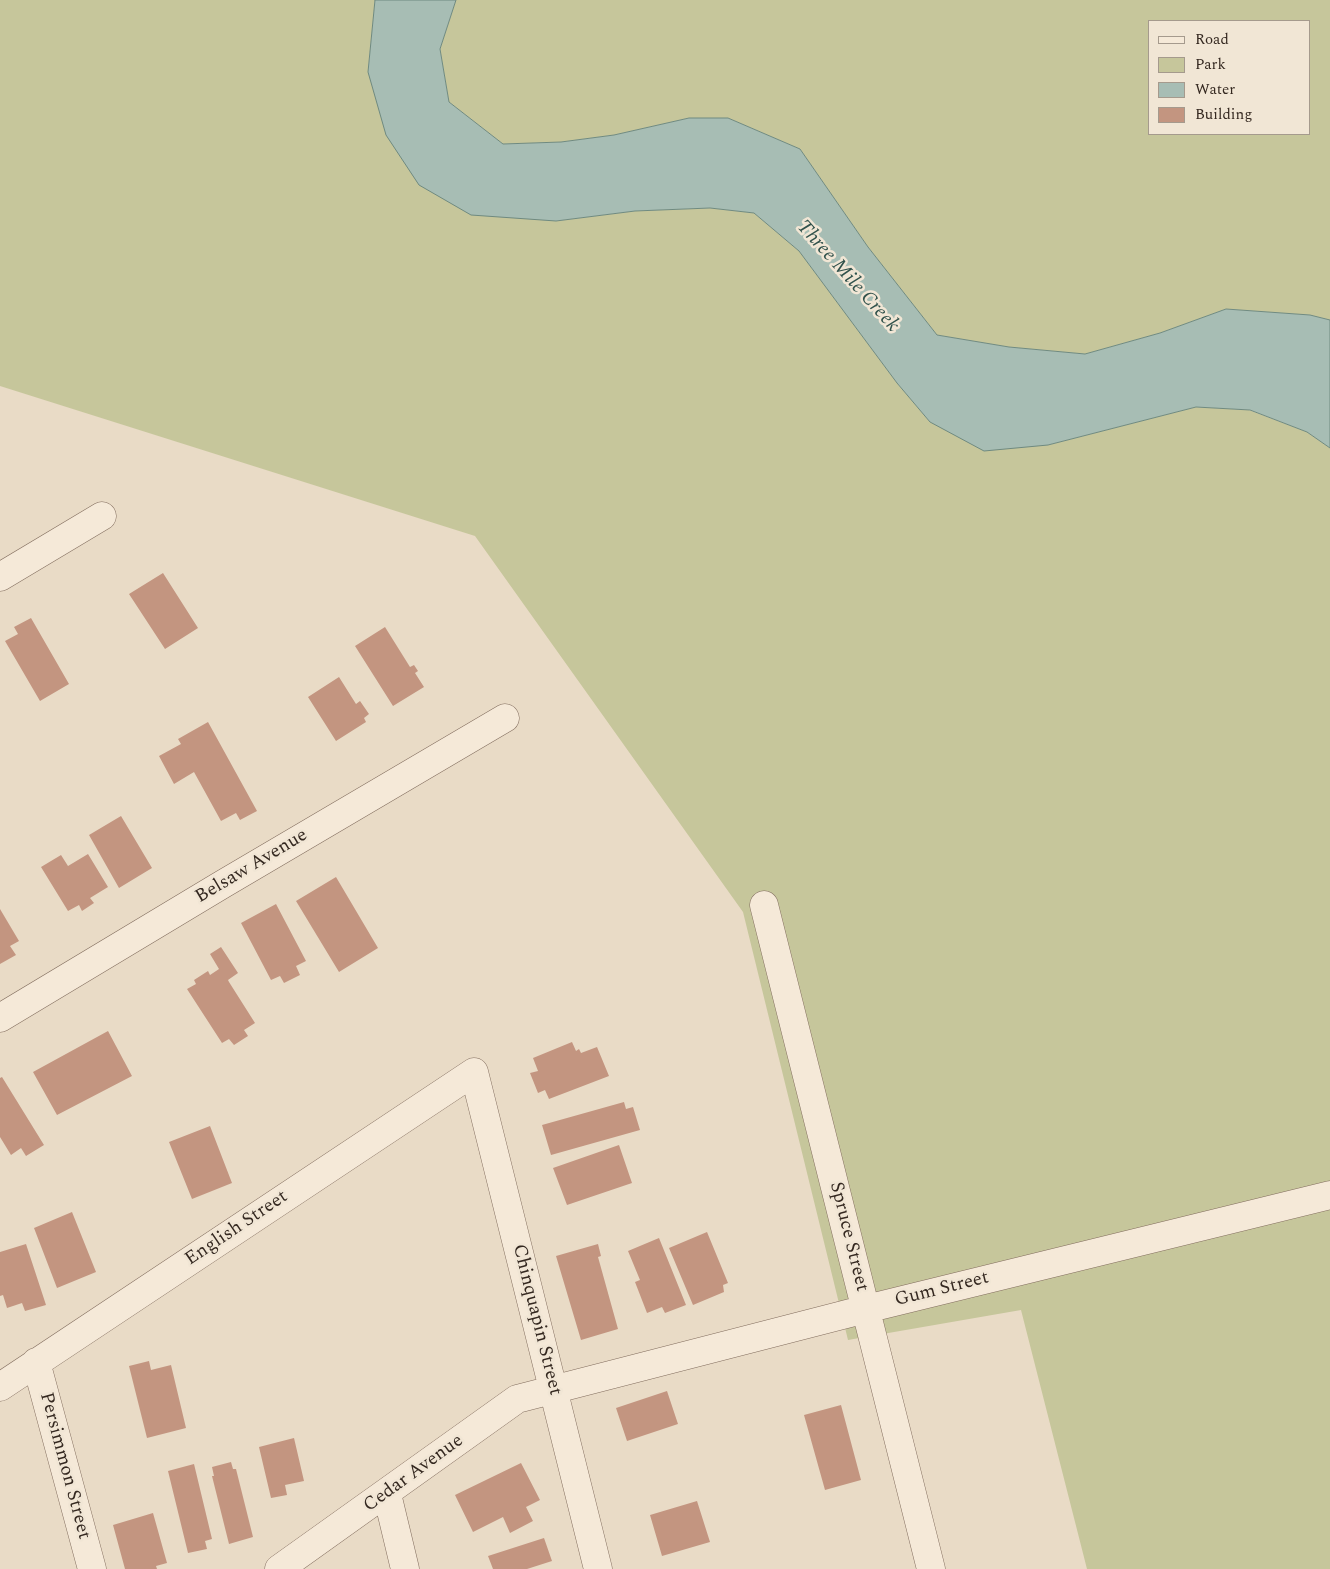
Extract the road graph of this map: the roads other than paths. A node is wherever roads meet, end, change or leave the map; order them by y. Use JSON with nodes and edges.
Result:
{"nodes":[{"id":1,"x":102,"y":516,"type":"dead end"},
{"id":2,"x":0,"y":577,"type":"edge"},
{"id":3,"x":505,"y":718,"type":"dead end"},
{"id":4,"x":764,"y":905,"type":"dead end"},
{"id":5,"x":0,"y":1018,"type":"edge"},
{"id":6,"x":474,"y":1072,"type":"joint"},
{"id":7,"x":1330,"y":1195,"type":"edge"},
{"id":8,"x":866,"y":1309,"type":"junction"},
{"id":9,"x":36,"y":1362,"type":"junction"},
{"id":10,"x":0,"y":1387,"type":"edge"},
{"id":11,"x":554,"y":1389,"type":"junction"},
{"id":12,"x":387,"y":1494,"type":"junction"},
{"id":13,"x":92,"y":1569,"type":"edge"},
{"id":14,"x":279,"y":1569,"type":"edge"},
{"id":15,"x":405,"y":1569,"type":"edge"},
{"id":16,"x":598,"y":1569,"type":"edge"},
{"id":17,"x":931,"y":1569,"type":"edge"}],
"edges":[{"from":1,"to":2,"type":"street"},
{"from":3,"to":5,"type":"street","name":"Belsaw Avenue"},
{"from":4,"to":8,"type":"street","name":"Spruce Street"},
{"from":6,"to":9,"type":"street","name":"English Street"},
{"from":6,"to":11,"type":"street","name":"Chinquapin Street"},
{"from":7,"to":8,"type":"street","name":"Gum Street"},
{"from":8,"to":11,"type":"street","name":"Gum Street"},
{"from":8,"to":17,"type":"street","name":"Spruce Street"},
{"from":9,"to":10,"type":"street","name":"English Street"},
{"from":9,"to":13,"type":"street","name":"Persimmon Street"},
{"from":11,"to":12,"type":"street","name":"Cedar Avenue"},
{"from":11,"to":16,"type":"street","name":"Chinquapin Street"},
{"from":12,"to":14,"type":"street","name":"Cedar Avenue"},
{"from":12,"to":15,"type":"street"}]}
